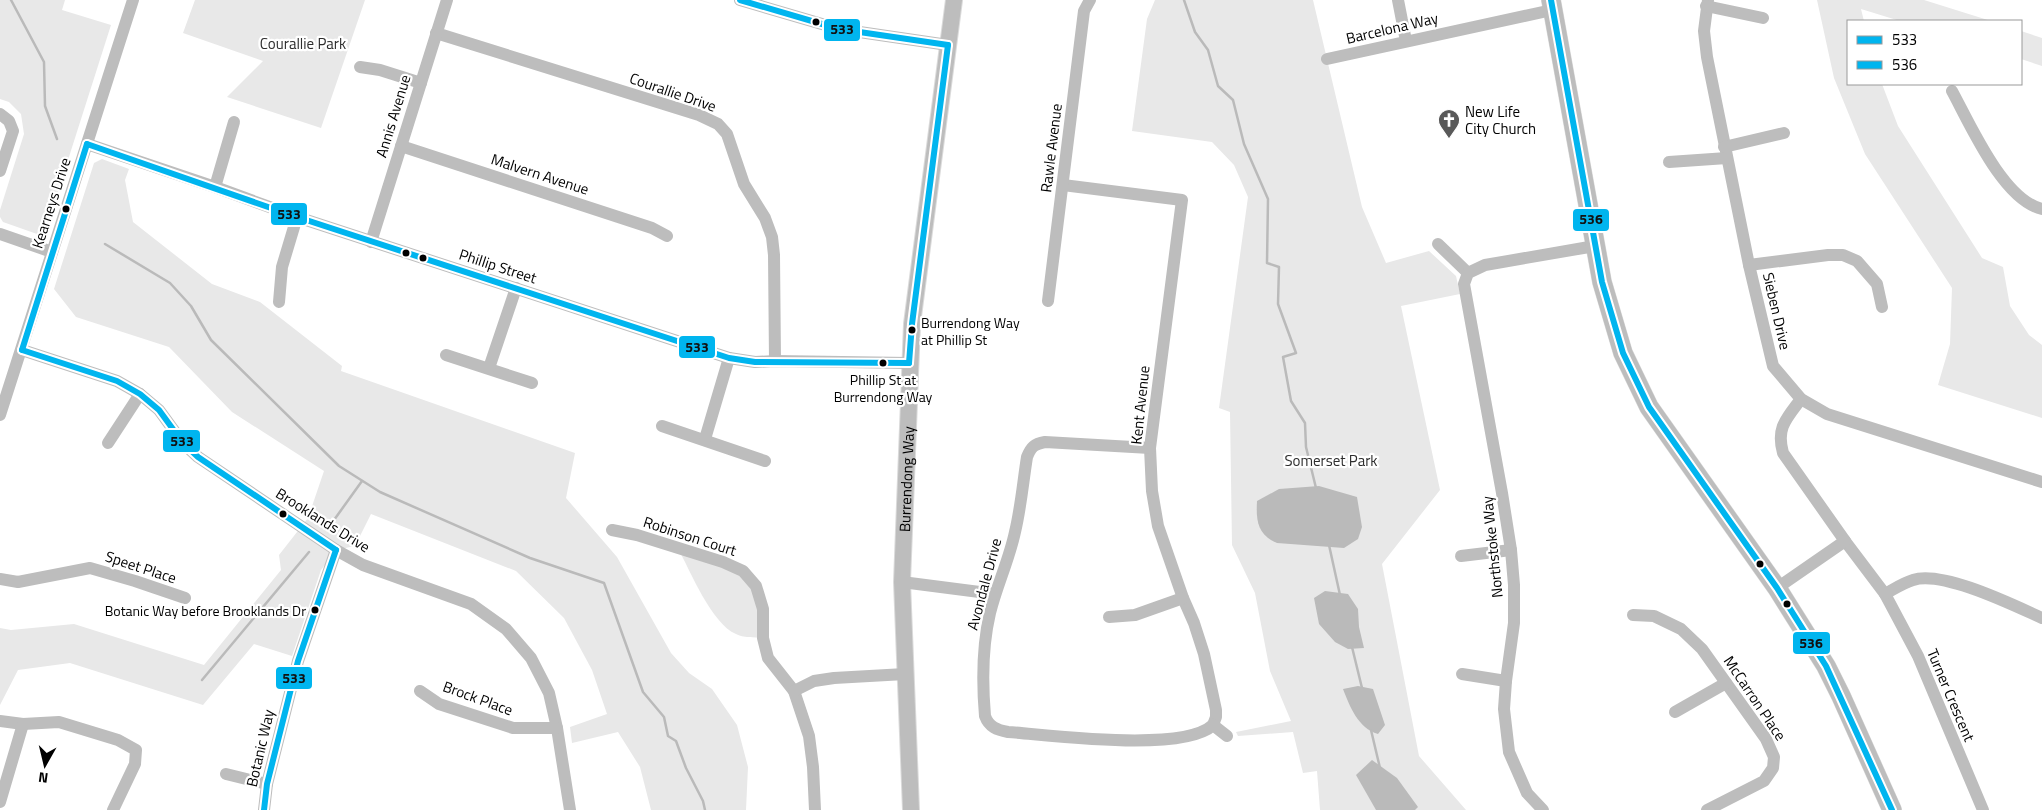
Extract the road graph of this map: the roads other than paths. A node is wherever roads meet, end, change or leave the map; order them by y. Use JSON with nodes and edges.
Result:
{"nodes":[{"id":1,"x":133,"y":0,"type":"edge"},
{"id":2,"x":446,"y":0,"type":"edge"},
{"id":3,"x":740,"y":0,"type":"edge"},
{"id":4,"x":954,"y":0,"type":"edge"},
{"id":5,"x":1090,"y":0,"type":"edge"},
{"id":6,"x":1398,"y":0,"type":"edge"},
{"id":7,"x":1707,"y":3,"type":"edge"},
{"id":8,"x":1552,"y":5,"type":"edge"},
{"id":9,"x":1763,"y":18,"type":"dead end"},
{"id":10,"x":436,"y":33,"type":"junction"},
{"id":11,"x":1406,"y":41,"type":"junction"},
{"id":12,"x":948,"y":45,"type":"junction"},
{"id":13,"x":1327,"y":59,"type":"dead end"},
{"id":14,"x":360,"y":67,"type":"dead end"},
{"id":15,"x":421,"y":83,"type":"junction"},
{"id":16,"x":1952,"y":91,"type":"dead end"},
{"id":17,"x":0,"y":114,"type":"edge"},
{"id":18,"x":234,"y":122,"type":"dead end"},
{"id":19,"x":1784,"y":133,"type":"dead end"},
{"id":20,"x":87,"y":144,"type":"junction"},
{"id":21,"x":401,"y":146,"type":"junction"},
{"id":22,"x":1725,"y":153,"type":"junction"},
{"id":23,"x":1669,"y":162,"type":"dead end"},
{"id":24,"x":0,"y":172,"type":"edge"},
{"id":25,"x":1063,"y":185,"type":"junction"},
{"id":26,"x":215,"y":187,"type":"junction"},
{"id":27,"x":2042,"y":209,"type":"edge"},
{"id":28,"x":297,"y":217,"type":"junction"},
{"id":29,"x":0,"y":234,"type":"edge"},
{"id":30,"x":667,"y":236,"type":"dead end"},
{"id":31,"x":371,"y":242,"type":"junction"},
{"id":32,"x":1438,"y":244,"type":"dead end"},
{"id":33,"x":1595,"y":246,"type":"junction"},
{"id":34,"x":52,"y":252,"type":"junction"},
{"id":35,"x":1749,"y":265,"type":"junction"},
{"id":36,"x":1468,"y":273,"type":"junction"},
{"id":37,"x":516,"y":288,"type":"junction"},
{"id":38,"x":1048,"y":301,"type":"dead end"},
{"id":39,"x":279,"y":302,"type":"dead end"},
{"id":40,"x":1882,"y":307,"type":"dead end"},
{"id":41,"x":22,"y":350,"type":"junction"},
{"id":42,"x":446,"y":355,"type":"dead end"},
{"id":43,"x":729,"y":358,"type":"junction"},
{"id":44,"x":775,"y":360,"type":"junction"},
{"id":45,"x":910,"y":363,"type":"junction"},
{"id":46,"x":489,"y":368,"type":"junction"},
{"id":47,"x":532,"y":383,"type":"dead end"},
{"id":48,"x":140,"y":394,"type":"junction"},
{"id":49,"x":1801,"y":399,"type":"junction"},
{"id":50,"x":0,"y":415,"type":"edge"},
{"id":51,"x":662,"y":426,"type":"dead end"},
{"id":52,"x":705,"y":439,"type":"junction"},
{"id":53,"x":108,"y":443,"type":"dead end"},
{"id":54,"x":1150,"y":448,"type":"junction"},
{"id":55,"x":765,"y":461,"type":"dead end"},
{"id":56,"x":2042,"y":482,"type":"edge"},
{"id":57,"x":612,"y":530,"type":"dead end"},
{"id":58,"x":1845,"y":541,"type":"junction"},
{"id":59,"x":336,"y":550,"type":"junction"},
{"id":60,"x":1511,"y":550,"type":"junction"},
{"id":61,"x":1461,"y":556,"type":"dead end"},
{"id":62,"x":0,"y":579,"type":"edge"},
{"id":63,"x":902,"y":582,"type":"junction"},
{"id":64,"x":1777,"y":588,"type":"junction"},
{"id":65,"x":995,"y":594,"type":"junction"},
{"id":66,"x":1885,"y":594,"type":"junction"},
{"id":67,"x":185,"y":598,"type":"dead end"},
{"id":68,"x":1183,"y":598,"type":"junction"},
{"id":69,"x":1633,"y":615,"type":"dead end"},
{"id":70,"x":1109,"y":617,"type":"dead end"},
{"id":71,"x":2042,"y":618,"type":"edge"},
{"id":72,"x":905,"y":674,"type":"junction"},
{"id":73,"x":1462,"y":674,"type":"dead end"},
{"id":74,"x":1506,"y":681,"type":"junction"},
{"id":75,"x":1726,"y":684,"type":"junction"},
{"id":76,"x":420,"y":691,"type":"dead end"},
{"id":77,"x":794,"y":691,"type":"junction"},
{"id":78,"x":1675,"y":712,"type":"dead end"},
{"id":79,"x":0,"y":721,"type":"edge"},
{"id":80,"x":23,"y":724,"type":"junction"},
{"id":81,"x":1213,"y":725,"type":"junction"},
{"id":82,"x":557,"y":728,"type":"junction"},
{"id":83,"x":1227,"y":736,"type":"dead end"},
{"id":84,"x":226,"y":774,"type":"dead end"},
{"id":85,"x":267,"y":784,"type":"junction"},
{"id":86,"x":0,"y":802,"type":"edge"},
{"id":87,"x":113,"y":810,"type":"edge"},
{"id":88,"x":264,"y":810,"type":"edge"},
{"id":89,"x":570,"y":810,"type":"edge"},
{"id":90,"x":815,"y":810,"type":"edge"},
{"id":91,"x":911,"y":810,"type":"edge"},
{"id":92,"x":1543,"y":810,"type":"edge"},
{"id":93,"x":1707,"y":810,"type":"edge"},
{"id":94,"x":1892,"y":810,"type":"edge"},
{"id":95,"x":1983,"y":810,"type":"edge"}],
"edges":[{"from":1,"to":20,"type":"street","name":"Kearneys Drive"},
{"from":2,"to":10,"type":"street","name":"Annis Avenue"},
{"from":3,"to":12,"type":"street"},
{"from":4,"to":12,"type":"main road","name":"Burrendong Way"},
{"from":5,"to":25,"type":"street","name":"Rawle Avenue"},
{"from":6,"to":11,"type":"street"},
{"from":7,"to":9,"type":"street"},
{"from":7,"to":22,"type":"street","name":"Sieben Drive"},
{"from":8,"to":11,"type":"street","name":"Barcelona Way"},
{"from":8,"to":33,"type":"highway"},
{"from":10,"to":15,"type":"street","name":"Annis Avenue"},
{"from":10,"to":44,"type":"street","name":"Courallie Drive"},
{"from":11,"to":13,"type":"street","name":"Barcelona Way"},
{"from":12,"to":45,"type":"main road","name":"Burrendong Way"},
{"from":14,"to":15,"type":"street"},
{"from":15,"to":21,"type":"street","name":"Annis Avenue"},
{"from":16,"to":27,"type":"street"},
{"from":17,"to":24,"type":"street"},
{"from":18,"to":26,"type":"street"},
{"from":19,"to":22,"type":"street"},
{"from":20,"to":26,"type":"street","name":"Phillip Street"},
{"from":20,"to":34,"type":"street","name":"Kearneys Drive"},
{"from":21,"to":30,"type":"street","name":"Malvern Avenue"},
{"from":21,"to":31,"type":"street","name":"Annis Avenue"},
{"from":22,"to":23,"type":"street"},
{"from":22,"to":35,"type":"street","name":"Sieben Drive"},
{"from":25,"to":38,"type":"street","name":"Rawle Avenue"},
{"from":25,"to":54,"type":"street","name":"Kent Avenue"},
{"from":26,"to":28,"type":"street","name":"Phillip Street"},
{"from":28,"to":31,"type":"street","name":"Phillip Street"},
{"from":28,"to":39,"type":"street"},
{"from":29,"to":34,"type":"street"},
{"from":31,"to":37,"type":"street","name":"Phillip Street"},
{"from":32,"to":36,"type":"street"},
{"from":33,"to":36,"type":"street"},
{"from":33,"to":64,"type":"highway"},
{"from":34,"to":41,"type":"street","name":"Kearneys Drive"},
{"from":35,"to":40,"type":"street"},
{"from":35,"to":49,"type":"street","name":"Sieben Drive"},
{"from":36,"to":60,"type":"street","name":"Northstoke Way"},
{"from":37,"to":43,"type":"street","name":"Phillip Street"},
{"from":37,"to":46,"type":"street"},
{"from":41,"to":48,"type":"street","name":"Brooklands Drive"},
{"from":41,"to":50,"type":"street","name":"Kearneys Drive"},
{"from":42,"to":46,"type":"street"},
{"from":43,"to":44,"type":"street","name":"Phillip Street"},
{"from":43,"to":52,"type":"street"},
{"from":44,"to":45,"type":"street","name":"Phillip Street"},
{"from":45,"to":63,"type":"main road","name":"Burrendong Way"},
{"from":46,"to":47,"type":"street"},
{"from":48,"to":53,"type":"street"},
{"from":48,"to":59,"type":"street","name":"Brooklands Drive"},
{"from":49,"to":56,"type":"street","name":"Sieben Drive"},
{"from":49,"to":58,"type":"street","name":"Turner Crescent"},
{"from":51,"to":52,"type":"street"},
{"from":52,"to":55,"type":"street"},
{"from":54,"to":65,"type":"street","name":"Avondale Drive"},
{"from":54,"to":68,"type":"street","name":"Kent Avenue"},
{"from":57,"to":77,"type":"street","name":"Robinson Court"},
{"from":58,"to":64,"type":"street"},
{"from":58,"to":66,"type":"street","name":"Turner Crescent"},
{"from":59,"to":82,"type":"street","name":"Brooklands Drive"},
{"from":59,"to":85,"type":"street","name":"Botanic Way"},
{"from":60,"to":61,"type":"street"},
{"from":60,"to":74,"type":"street","name":"Northstoke Way"},
{"from":62,"to":67,"type":"street","name":"Speet Place"},
{"from":63,"to":65,"type":"street"},
{"from":63,"to":72,"type":"main road","name":"Burrendong Way"},
{"from":64,"to":94,"type":"highway"},
{"from":65,"to":81,"type":"street","name":"Avondale Drive"},
{"from":66,"to":71,"type":"street"},
{"from":66,"to":95,"type":"street","name":"Turner Crescent"},
{"from":68,"to":70,"type":"street"},
{"from":68,"to":81,"type":"street","name":"Kent Avenue"},
{"from":69,"to":75,"type":"street","name":"McCarron Place"},
{"from":72,"to":77,"type":"street"},
{"from":72,"to":91,"type":"main road","name":"Burrendong Way"},
{"from":73,"to":74,"type":"street"},
{"from":74,"to":92,"type":"street","name":"Northstoke Way"},
{"from":75,"to":78,"type":"street"},
{"from":75,"to":93,"type":"street","name":"McCarron Place"},
{"from":76,"to":82,"type":"street","name":"Brock Place"},
{"from":77,"to":90,"type":"street","name":"Robinson Court"},
{"from":79,"to":80,"type":"street"},
{"from":80,"to":86,"type":"street"},
{"from":80,"to":87,"type":"street"},
{"from":81,"to":83,"type":"street"},
{"from":82,"to":89,"type":"street","name":"Brooklands Drive"},
{"from":84,"to":85,"type":"street"},
{"from":85,"to":88,"type":"street","name":"Botanic Way"}]}
